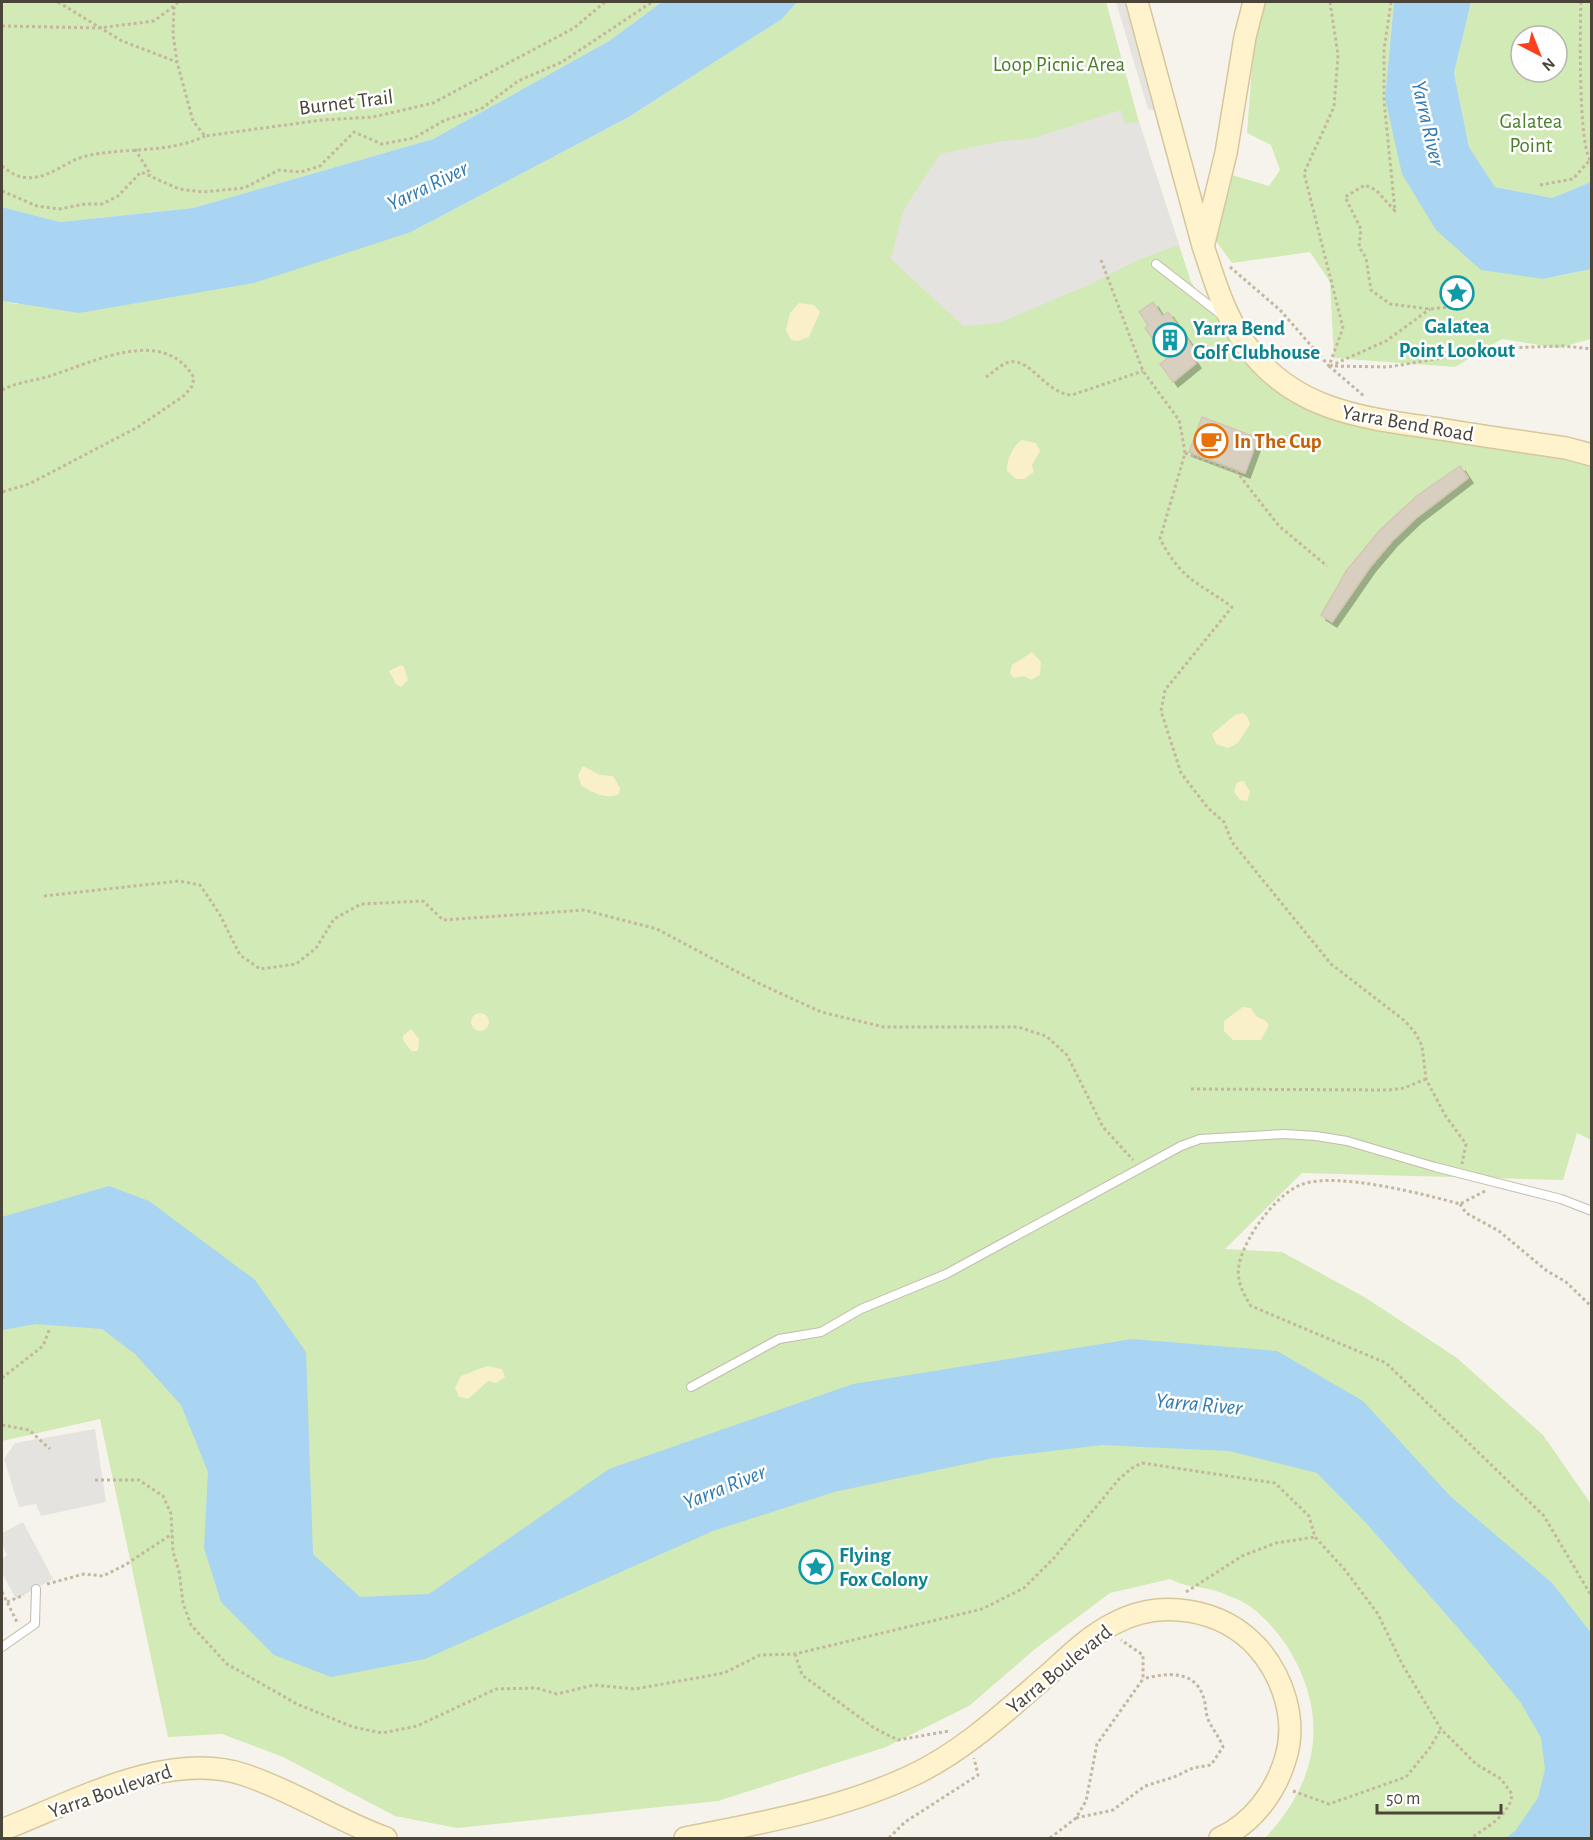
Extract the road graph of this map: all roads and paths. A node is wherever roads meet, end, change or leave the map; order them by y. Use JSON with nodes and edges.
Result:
{"nodes":[{"id":1,"x":58,"y":2,"type":"edge"},
{"id":2,"x":177,"y":2,"type":"edge"},
{"id":3,"x":605,"y":2,"type":"edge"},
{"id":4,"x":652,"y":2,"type":"edge"},
{"id":5,"x":1137,"y":2,"type":"edge"},
{"id":6,"x":1254,"y":2,"type":"edge"},
{"id":7,"x":1330,"y":2,"type":"edge"},
{"id":8,"x":1391,"y":2,"type":"edge"},
{"id":9,"x":1581,"y":2,"type":"edge"},
{"id":10,"x":174,"y":6,"type":"junction"},
{"id":11,"x":2,"y":26,"type":"edge"},
{"id":12,"x":99,"y":28,"type":"junction"},
{"id":13,"x":177,"y":62,"type":"junction"},
{"id":14,"x":205,"y":136,"type":"junction"},
{"id":15,"x":135,"y":149,"type":"junction"},
{"id":16,"x":1590,"y":162,"type":"edge"},
{"id":17,"x":2,"y":166,"type":"edge"},
{"id":18,"x":151,"y":175,"type":"junction"},
{"id":19,"x":1540,"y":185,"type":"dead end"},
{"id":20,"x":2,"y":191,"type":"edge"},
{"id":21,"x":1203,"y":246,"type":"junction"},
{"id":22,"x":1101,"y":260,"type":"dead end"},
{"id":23,"x":1156,"y":264,"type":"dead end"},
{"id":24,"x":1457,"y":293,"type":"dead end"},
{"id":25,"x":1430,"y":309,"type":"junction"},
{"id":26,"x":1231,"y":322,"type":"junction"},
{"id":27,"x":1592,"y":349,"type":"edge"},
{"id":28,"x":1329,"y":366,"type":"junction"},
{"id":29,"x":1143,"y":371,"type":"junction"},
{"id":30,"x":986,"y":377,"type":"dead end"},
{"id":31,"x":2,"y":390,"type":"edge"},
{"id":32,"x":1372,"y":401,"type":"dead end"},
{"id":33,"x":1185,"y":453,"type":"junction"},
{"id":34,"x":1592,"y":455,"type":"edge"},
{"id":35,"x":2,"y":492,"type":"edge"},
{"id":36,"x":1327,"y":566,"type":"dead end"},
{"id":37,"x":44,"y":896,"type":"dead end"},
{"id":38,"x":1426,"y":1080,"type":"junction"},
{"id":39,"x":1191,"y":1089,"type":"dead end"},
{"id":40,"x":1141,"y":1168,"type":"junction"},
{"id":41,"x":1460,"y":1173,"type":"junction"},
{"id":42,"x":1498,"y":1183,"type":"junction"},
{"id":43,"x":1460,"y":1204,"type":"junction"},
{"id":44,"x":1592,"y":1211,"type":"edge"},
{"id":45,"x":1592,"y":1307,"type":"edge"},
{"id":46,"x":50,"y":1328,"type":"dead end"},
{"id":47,"x":2,"y":1378,"type":"edge"},
{"id":48,"x":691,"y":1387,"type":"dead end"},
{"id":49,"x":2,"y":1425,"type":"edge"},
{"id":50,"x":51,"y":1449,"type":"dead end"},
{"id":51,"x":94,"y":1480,"type":"dead end"},
{"id":52,"x":172,"y":1534,"type":"junction"},
{"id":53,"x":1315,"y":1537,"type":"junction"},
{"id":54,"x":36,"y":1589,"type":"junction"},
{"id":55,"x":2,"y":1592,"type":"edge"},
{"id":56,"x":1193,"y":1595,"type":"dead end"},
{"id":57,"x":1592,"y":1597,"type":"edge"},
{"id":58,"x":7,"y":1602,"type":"junction"},
{"id":59,"x":23,"y":1632,"type":"junction"},
{"id":60,"x":1099,"y":1632,"type":"junction"},
{"id":61,"x":2,"y":1647,"type":"edge"},
{"id":62,"x":795,"y":1654,"type":"junction"},
{"id":63,"x":1143,"y":1679,"type":"junction"},
{"id":64,"x":1441,"y":1729,"type":"junction"},
{"id":65,"x":963,"y":1735,"type":"junction"},
{"id":66,"x":948,"y":1736,"type":"dead end"},
{"id":67,"x":1295,"y":1780,"type":"dead end"},
{"id":68,"x":1291,"y":1790,"type":"junction"},
{"id":69,"x":1286,"y":1799,"type":"dead end"},
{"id":70,"x":1076,"y":1818,"type":"junction"},
{"id":71,"x":2,"y":1830,"type":"edge"},
{"id":72,"x":386,"y":1839,"type":"edge"},
{"id":73,"x":685,"y":1839,"type":"edge"},
{"id":74,"x":889,"y":1839,"type":"edge"},
{"id":75,"x":1050,"y":1839,"type":"edge"},
{"id":76,"x":1220,"y":1839,"type":"edge"},
{"id":77,"x":1471,"y":1839,"type":"edge"}],
"edges":[{"from":1,"to":12,"type":"path"},
{"from":2,"to":10,"type":"path"},
{"from":3,"to":14,"type":"path","name":"Burnet Trail"},
{"from":4,"to":18,"type":"path"},
{"from":5,"to":21,"type":"main road","name":"Yarra Bend Road"},
{"from":6,"to":21,"type":"main road"},
{"from":7,"to":28,"type":"path"},
{"from":8,"to":25,"type":"path"},
{"from":9,"to":16,"type":"path"},
{"from":10,"to":12,"type":"path"},
{"from":10,"to":13,"type":"path"},
{"from":11,"to":12,"type":"path"},
{"from":12,"to":13,"type":"path"},
{"from":13,"to":14,"type":"path"},
{"from":14,"to":15,"type":"path","name":"Burnet Trail"},
{"from":15,"to":17,"type":"path","name":"Burnet Trail"},
{"from":15,"to":18,"type":"path"},
{"from":16,"to":19,"type":"path"},
{"from":18,"to":20,"type":"path"},
{"from":21,"to":26,"type":"main road","name":"Yarra Bend Road"},
{"from":21,"to":28,"type":"path"},
{"from":22,"to":29,"type":"path"},
{"from":23,"to":26,"type":"lane"},
{"from":24,"to":25,"type":"path"},
{"from":25,"to":28,"type":"path"},
{"from":26,"to":34,"type":"main road","name":"Yarra Bend Road"},
{"from":27,"to":28,"type":"path"},
{"from":28,"to":32,"type":"path"},
{"from":29,"to":30,"type":"path"},
{"from":29,"to":33,"type":"path"},
{"from":31,"to":35,"type":"path"},
{"from":33,"to":36,"type":"path"},
{"from":33,"to":38,"type":"path"},
{"from":37,"to":40,"type":"path"},
{"from":38,"to":39,"type":"path"},
{"from":38,"to":41,"type":"path"},
{"from":40,"to":41,"type":"lane"},
{"from":40,"to":48,"type":"lane"},
{"from":41,"to":42,"type":"lane"},
{"from":42,"to":43,"type":"path"},
{"from":42,"to":44,"type":"lane"},
{"from":43,"to":45,"type":"path"},
{"from":43,"to":57,"type":"path"},
{"from":46,"to":47,"type":"path"},
{"from":49,"to":50,"type":"path"},
{"from":51,"to":52,"type":"path"},
{"from":52,"to":54,"type":"path"},
{"from":52,"to":62,"type":"path"},
{"from":53,"to":56,"type":"path"},
{"from":53,"to":62,"type":"path"},
{"from":53,"to":64,"type":"path"},
{"from":54,"to":58,"type":"path"},
{"from":54,"to":59,"type":"lane"},
{"from":55,"to":58,"type":"path"},
{"from":58,"to":59,"type":"path"},
{"from":59,"to":61,"type":"lane"},
{"from":60,"to":63,"type":"path"},
{"from":60,"to":65,"type":"main road","name":"Yarra Boulevard"},
{"from":60,"to":76,"type":"main road","name":"Yarra Boulevard"},
{"from":62,"to":65,"type":"path"},
{"from":63,"to":70,"type":"path"},
{"from":63,"to":70,"type":"path"},
{"from":64,"to":68,"type":"path"},
{"from":64,"to":77,"type":"path"},
{"from":65,"to":66,"type":"path"},
{"from":65,"to":73,"type":"main road","name":"Yarra Boulevard"},
{"from":65,"to":74,"type":"path"},
{"from":67,"to":68,"type":"path"},
{"from":68,"to":69,"type":"path"},
{"from":70,"to":75,"type":"path"},
{"from":71,"to":72,"type":"main road","name":"Yarra Boulevard"}]}
